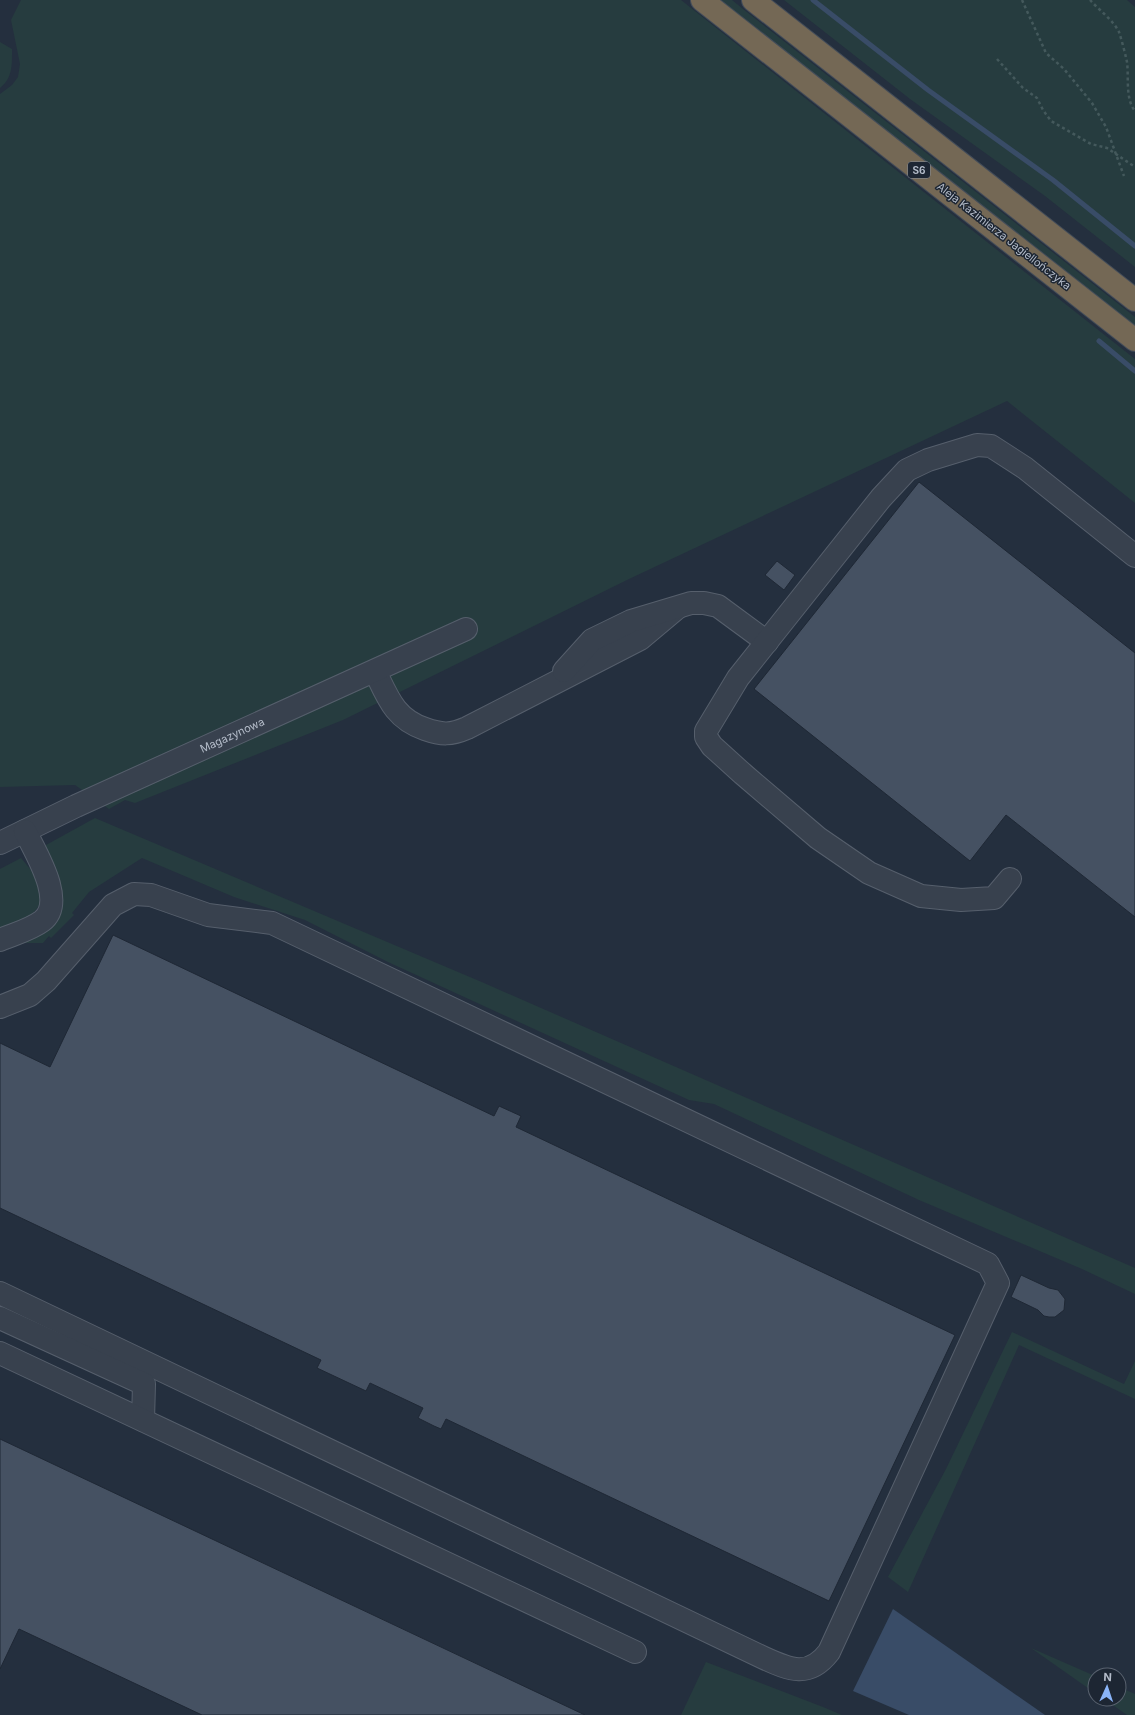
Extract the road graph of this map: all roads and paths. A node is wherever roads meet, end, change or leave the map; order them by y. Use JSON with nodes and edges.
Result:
{"nodes":[{"id":1,"x":702,"y":0,"type":"edge"},
{"id":2,"x":753,"y":0,"type":"edge"},
{"id":3,"x":1022,"y":0,"type":"edge"},
{"id":4,"x":1090,"y":0,"type":"edge"},
{"id":5,"x":997,"y":59,"type":"dead end"},
{"id":6,"x":1135,"y":111,"type":"edge"},
{"id":7,"x":1117,"y":156,"type":"junction"},
{"id":8,"x":1135,"y":167,"type":"edge"},
{"id":9,"x":1124,"y":176,"type":"dead end"},
{"id":10,"x":1135,"y":300,"type":"edge"},
{"id":11,"x":1135,"y":340,"type":"edge"},
{"id":12,"x":1135,"y":556,"type":"edge"},
{"id":13,"x":466,"y":629,"type":"dead end"},
{"id":14,"x":766,"y":642,"type":"junction"},
{"id":15,"x":374,"y":671,"type":"junction"},
{"id":16,"x":25,"y":831,"type":"junction"},
{"id":17,"x":0,"y":843,"type":"edge"},
{"id":18,"x":1010,"y":879,"type":"dead end"},
{"id":19,"x":0,"y":940,"type":"edge"},
{"id":20,"x":0,"y":1006,"type":"edge"},
{"id":21,"x":0,"y":1293,"type":"edge"},
{"id":22,"x":0,"y":1318,"type":"edge"},
{"id":23,"x":0,"y":1353,"type":"edge"},
{"id":24,"x":143,"y":1420,"type":"junction"},
{"id":25,"x":635,"y":1652,"type":"dead end"}],
"edges":[{"from":1,"to":11,"type":"highway","name":"Aleja Kazimierza Jagiellończyka","number":"S6"},
{"from":2,"to":10,"type":"highway"},
{"from":3,"to":7,"type":"path"},
{"from":4,"to":6,"type":"path"},
{"from":5,"to":7,"type":"path"},
{"from":7,"to":8,"type":"path"},
{"from":7,"to":9,"type":"path"},
{"from":12,"to":14,"type":"street"},
{"from":13,"to":15,"type":"street","name":"Magazynowa"},
{"from":14,"to":15,"type":"street"},
{"from":14,"to":18,"type":"street"},
{"from":15,"to":16,"type":"street","name":"Magazynowa"},
{"from":16,"to":17,"type":"street","name":"Magazynowa"},
{"from":16,"to":19,"type":"street"},
{"from":20,"to":21,"type":"street"},
{"from":22,"to":24,"type":"street"},
{"from":23,"to":24,"type":"street"},
{"from":24,"to":25,"type":"street"}]}
